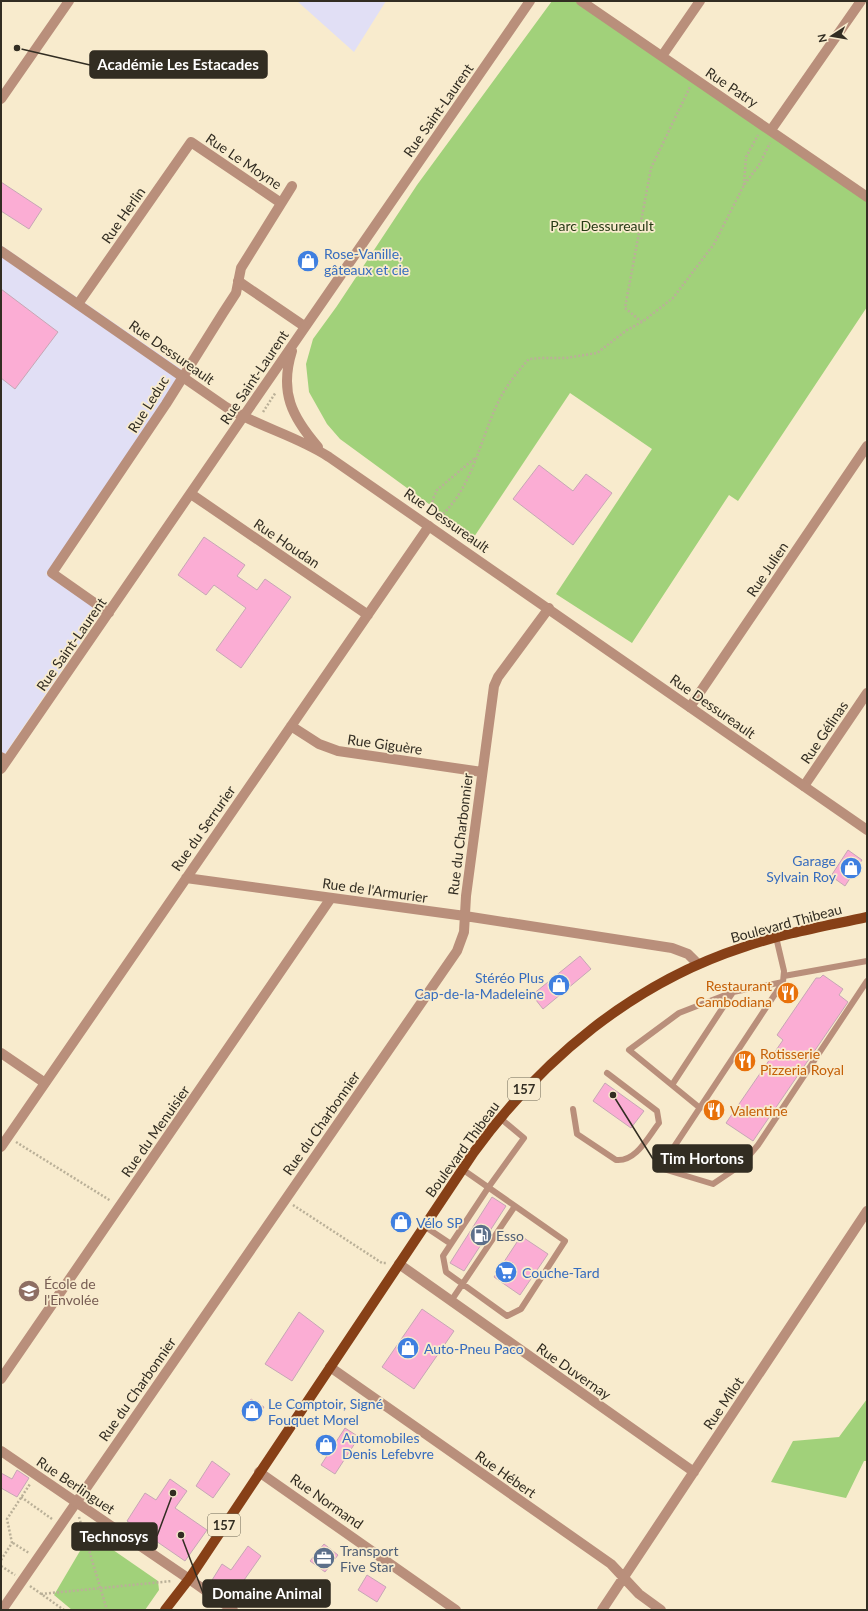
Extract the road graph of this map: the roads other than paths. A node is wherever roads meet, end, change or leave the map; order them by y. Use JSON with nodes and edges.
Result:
{"nodes":[{"id":1,"x":69,"y":1,"type":"edge"},
{"id":2,"x":530,"y":1,"type":"edge"},
{"id":3,"x":581,"y":1,"type":"edge"},
{"id":4,"x":700,"y":1,"type":"edge"},
{"id":5,"x":861,"y":1,"type":"edge"},
{"id":6,"x":662,"y":56,"type":"junction"},
{"id":7,"x":1,"y":99,"type":"edge"},
{"id":8,"x":771,"y":130,"type":"junction"},
{"id":9,"x":191,"y":142,"type":"joint"},
{"id":10,"x":292,"y":186,"type":"dead end"},
{"id":11,"x":867,"y":197,"type":"edge"},
{"id":12,"x":281,"y":203,"type":"junction"},
{"id":13,"x":1,"y":251,"type":"edge"},
{"id":14,"x":238,"y":281,"type":"junction"},
{"id":15,"x":78,"y":304,"type":"junction"},
{"id":16,"x":304,"y":326,"type":"junction"},
{"id":17,"x":296,"y":339,"type":"junction"},
{"id":18,"x":182,"y":376,"type":"junction"},
{"id":19,"x":243,"y":417,"type":"junction"},
{"id":20,"x":867,"y":446,"type":"edge"},
{"id":21,"x":322,"y":452,"type":"junction"},
{"id":22,"x":191,"y":494,"type":"junction"},
{"id":23,"x":429,"y":526,"type":"junction"},
{"id":24,"x":549,"y":608,"type":"junction"},
{"id":25,"x":109,"y":613,"type":"junction"},
{"id":26,"x":368,"y":615,"type":"junction"},
{"id":27,"x":867,"y":693,"type":"edge"},
{"id":28,"x":690,"y":707,"type":"junction"},
{"id":29,"x":291,"y":726,"type":"junction"},
{"id":30,"x":5,"y":757,"type":"edge"},
{"id":31,"x":1,"y":769,"type":"edge"},
{"id":32,"x":482,"y":772,"type":"junction"},
{"id":33,"x":804,"y":786,"type":"junction"},
{"id":34,"x":867,"y":830,"type":"edge"},
{"id":35,"x":186,"y":878,"type":"junction"},
{"id":36,"x":332,"y":898,"type":"junction"},
{"id":37,"x":465,"y":916,"type":"junction"},
{"id":38,"x":867,"y":917,"type":"edge"},
{"id":39,"x":776,"y":937,"type":"junction"},
{"id":40,"x":867,"y":962,"type":"edge"},
{"id":41,"x":698,"y":964,"type":"junction"},
{"id":42,"x":784,"y":979,"type":"junction"},
{"id":43,"x":867,"y":981,"type":"edge"},
{"id":44,"x":732,"y":992,"type":"junction"},
{"id":45,"x":1,"y":1053,"type":"edge"},
{"id":46,"x":607,"y":1073,"type":"dead end"},
{"id":47,"x":45,"y":1083,"type":"junction"},
{"id":48,"x":672,"y":1085,"type":"junction"},
{"id":49,"x":700,"y":1108,"type":"junction"},
{"id":50,"x":573,"y":1109,"type":"dead end"},
{"id":51,"x":500,"y":1118,"type":"junction"},
{"id":52,"x":1,"y":1147,"type":"edge"},
{"id":53,"x":462,"y":1169,"type":"junction"},
{"id":54,"x":488,"y":1188,"type":"junction"},
{"id":55,"x":515,"y":1206,"type":"junction"},
{"id":56,"x":867,"y":1211,"type":"edge"},
{"id":57,"x":424,"y":1226,"type":"junction"},
{"id":58,"x":451,"y":1244,"type":"junction"},
{"id":59,"x":399,"y":1264,"type":"junction"},
{"id":60,"x":463,"y":1284,"type":"junction"},
{"id":61,"x":451,"y":1301,"type":"junction"},
{"id":62,"x":330,"y":1367,"type":"junction"},
{"id":63,"x":1,"y":1379,"type":"edge"},
{"id":64,"x":1,"y":1451,"type":"edge"},
{"id":65,"x":259,"y":1472,"type":"junction"},
{"id":66,"x":694,"y":1472,"type":"junction"},
{"id":67,"x":76,"y":1502,"type":"junction"},
{"id":68,"x":624,"y":1578,"type":"junction"},
{"id":69,"x":189,"y":1579,"type":"junction"},
{"id":70,"x":2,"y":1610,"type":"edge"},
{"id":71,"x":165,"y":1610,"type":"edge"},
{"id":72,"x":234,"y":1610,"type":"edge"},
{"id":73,"x":456,"y":1610,"type":"edge"},
{"id":74,"x":602,"y":1610,"type":"edge"},
{"id":75,"x":661,"y":1610,"type":"edge"}],
"edges":[{"from":1,"to":7,"type":"street"},
{"from":2,"to":16,"type":"street","name":"Rue Saint-Laurent"},
{"from":3,"to":6,"type":"street","name":"Rue Patry"},
{"from":4,"to":6,"type":"street"},
{"from":5,"to":8,"type":"street"},
{"from":6,"to":8,"type":"street","name":"Rue Patry"},
{"from":8,"to":11,"type":"street","name":"Rue Patry"},
{"from":9,"to":12,"type":"street","name":"Rue Le Moyne"},
{"from":9,"to":15,"type":"street","name":"Rue Herlin"},
{"from":10,"to":12,"type":"street","name":"Rue Leduc"},
{"from":12,"to":14,"type":"street","name":"Rue Leduc"},
{"from":13,"to":15,"type":"street","name":"Rue Dessureault"},
{"from":14,"to":16,"type":"street"},
{"from":14,"to":18,"type":"street","name":"Rue Leduc"},
{"from":15,"to":18,"type":"street","name":"Rue Dessureault"},
{"from":16,"to":17,"type":"street","name":"Rue Saint-Laurent"},
{"from":17,"to":19,"type":"street","name":"Rue Saint-Laurent"},
{"from":17,"to":21,"type":"street"},
{"from":18,"to":19,"type":"street","name":"Rue Dessureault"},
{"from":18,"to":25,"type":"street","name":"Rue Leduc"},
{"from":19,"to":21,"type":"street","name":"Rue Dessureault"},
{"from":19,"to":22,"type":"street","name":"Rue Saint-Laurent"},
{"from":20,"to":28,"type":"street","name":"Rue Julien"},
{"from":21,"to":23,"type":"street","name":"Rue Dessureault"},
{"from":22,"to":25,"type":"street","name":"Rue Saint-Laurent"},
{"from":22,"to":26,"type":"street","name":"Rue Houdan"},
{"from":23,"to":24,"type":"street","name":"Rue Dessureault"},
{"from":23,"to":26,"type":"street","name":"Rue du Serrurier"},
{"from":24,"to":28,"type":"street","name":"Rue Dessureault"},
{"from":24,"to":32,"type":"street","name":"Rue du Charbonnier"},
{"from":25,"to":30,"type":"street","name":"Rue Saint-Laurent"},
{"from":26,"to":29,"type":"street","name":"Rue du Serrurier"},
{"from":27,"to":33,"type":"street","name":"Rue Gélinas"},
{"from":28,"to":33,"type":"street","name":"Rue Dessureault"},
{"from":29,"to":32,"type":"street","name":"Rue Giguère"},
{"from":29,"to":35,"type":"street","name":"Rue du Serrurier"},
{"from":30,"to":31,"type":"street","name":"Rue Saint-Laurent"},
{"from":32,"to":37,"type":"street","name":"Rue du Charbonnier"},
{"from":33,"to":34,"type":"street","name":"Rue Dessureault"},
{"from":35,"to":36,"type":"street","name":"Rue de l'Armurier"},
{"from":35,"to":47,"type":"street","name":"Rue du Serrurier"},
{"from":36,"to":37,"type":"street","name":"Rue de l'Armurier"},
{"from":36,"to":63,"type":"street","name":"Rue du Menuisier"},
{"from":37,"to":41,"type":"street","name":"Rue de l'Armurier"},
{"from":37,"to":67,"type":"street","name":"Rue du Charbonnier"},
{"from":38,"to":39,"type":"main road","name":"Boulevard Thibeau","number":"157"},
{"from":39,"to":41,"type":"main road","name":"Boulevard Thibeau","number":"157"},
{"from":39,"to":42,"type":"lane"},
{"from":40,"to":42,"type":"lane"},
{"from":41,"to":51,"type":"main road","name":"Boulevard Thibeau","number":"157"},
{"from":42,"to":44,"type":"lane"},
{"from":42,"to":49,"type":"lane"},
{"from":43,"to":49,"type":"lane"},
{"from":44,"to":48,"type":"lane"},
{"from":44,"to":48,"type":"lane"},
{"from":45,"to":47,"type":"street"},
{"from":46,"to":50,"type":"lane"},
{"from":47,"to":52,"type":"street","name":"Rue du Serrurier"},
{"from":48,"to":49,"type":"lane"},
{"from":51,"to":53,"type":"main road","name":"Boulevard Thibeau","number":"157"},
{"from":51,"to":54,"type":"lane"},
{"from":53,"to":54,"type":"lane"},
{"from":53,"to":57,"type":"main road","name":"Boulevard Thibeau","number":"157"},
{"from":54,"to":55,"type":"lane"},
{"from":54,"to":58,"type":"lane"},
{"from":55,"to":60,"type":"lane"},
{"from":55,"to":60,"type":"lane"},
{"from":56,"to":66,"type":"street","name":"Rue Milot"},
{"from":57,"to":58,"type":"lane"},
{"from":57,"to":59,"type":"main road","name":"Boulevard Thibeau","number":"157"},
{"from":58,"to":60,"type":"lane"},
{"from":59,"to":61,"type":"street","name":"Rue Duvernay"},
{"from":59,"to":62,"type":"main road","name":"Boulevard Thibeau","number":"157"},
{"from":60,"to":61,"type":"lane"},
{"from":61,"to":66,"type":"street","name":"Rue Duvernay"},
{"from":62,"to":65,"type":"main road","name":"Boulevard Thibeau","number":"157"},
{"from":62,"to":68,"type":"street","name":"Rue Hébert"},
{"from":64,"to":67,"type":"street","name":"Rue Berlinguet"},
{"from":65,"to":69,"type":"main road","name":"Boulevard Thibeau","number":"157"},
{"from":65,"to":73,"type":"street","name":"Rue Normand"},
{"from":66,"to":68,"type":"street","name":"Rue Milot"},
{"from":67,"to":69,"type":"street","name":"Rue Berlinguet"},
{"from":67,"to":70,"type":"street","name":"Rue du Charbonnier"},
{"from":68,"to":74,"type":"street","name":"Rue Milot"},
{"from":68,"to":75,"type":"street","name":"Rue Hébert"},
{"from":69,"to":71,"type":"main road","name":"Boulevard Thibeau","number":"157"},
{"from":69,"to":72,"type":"street","name":"Rue Berlinguet"}]}
